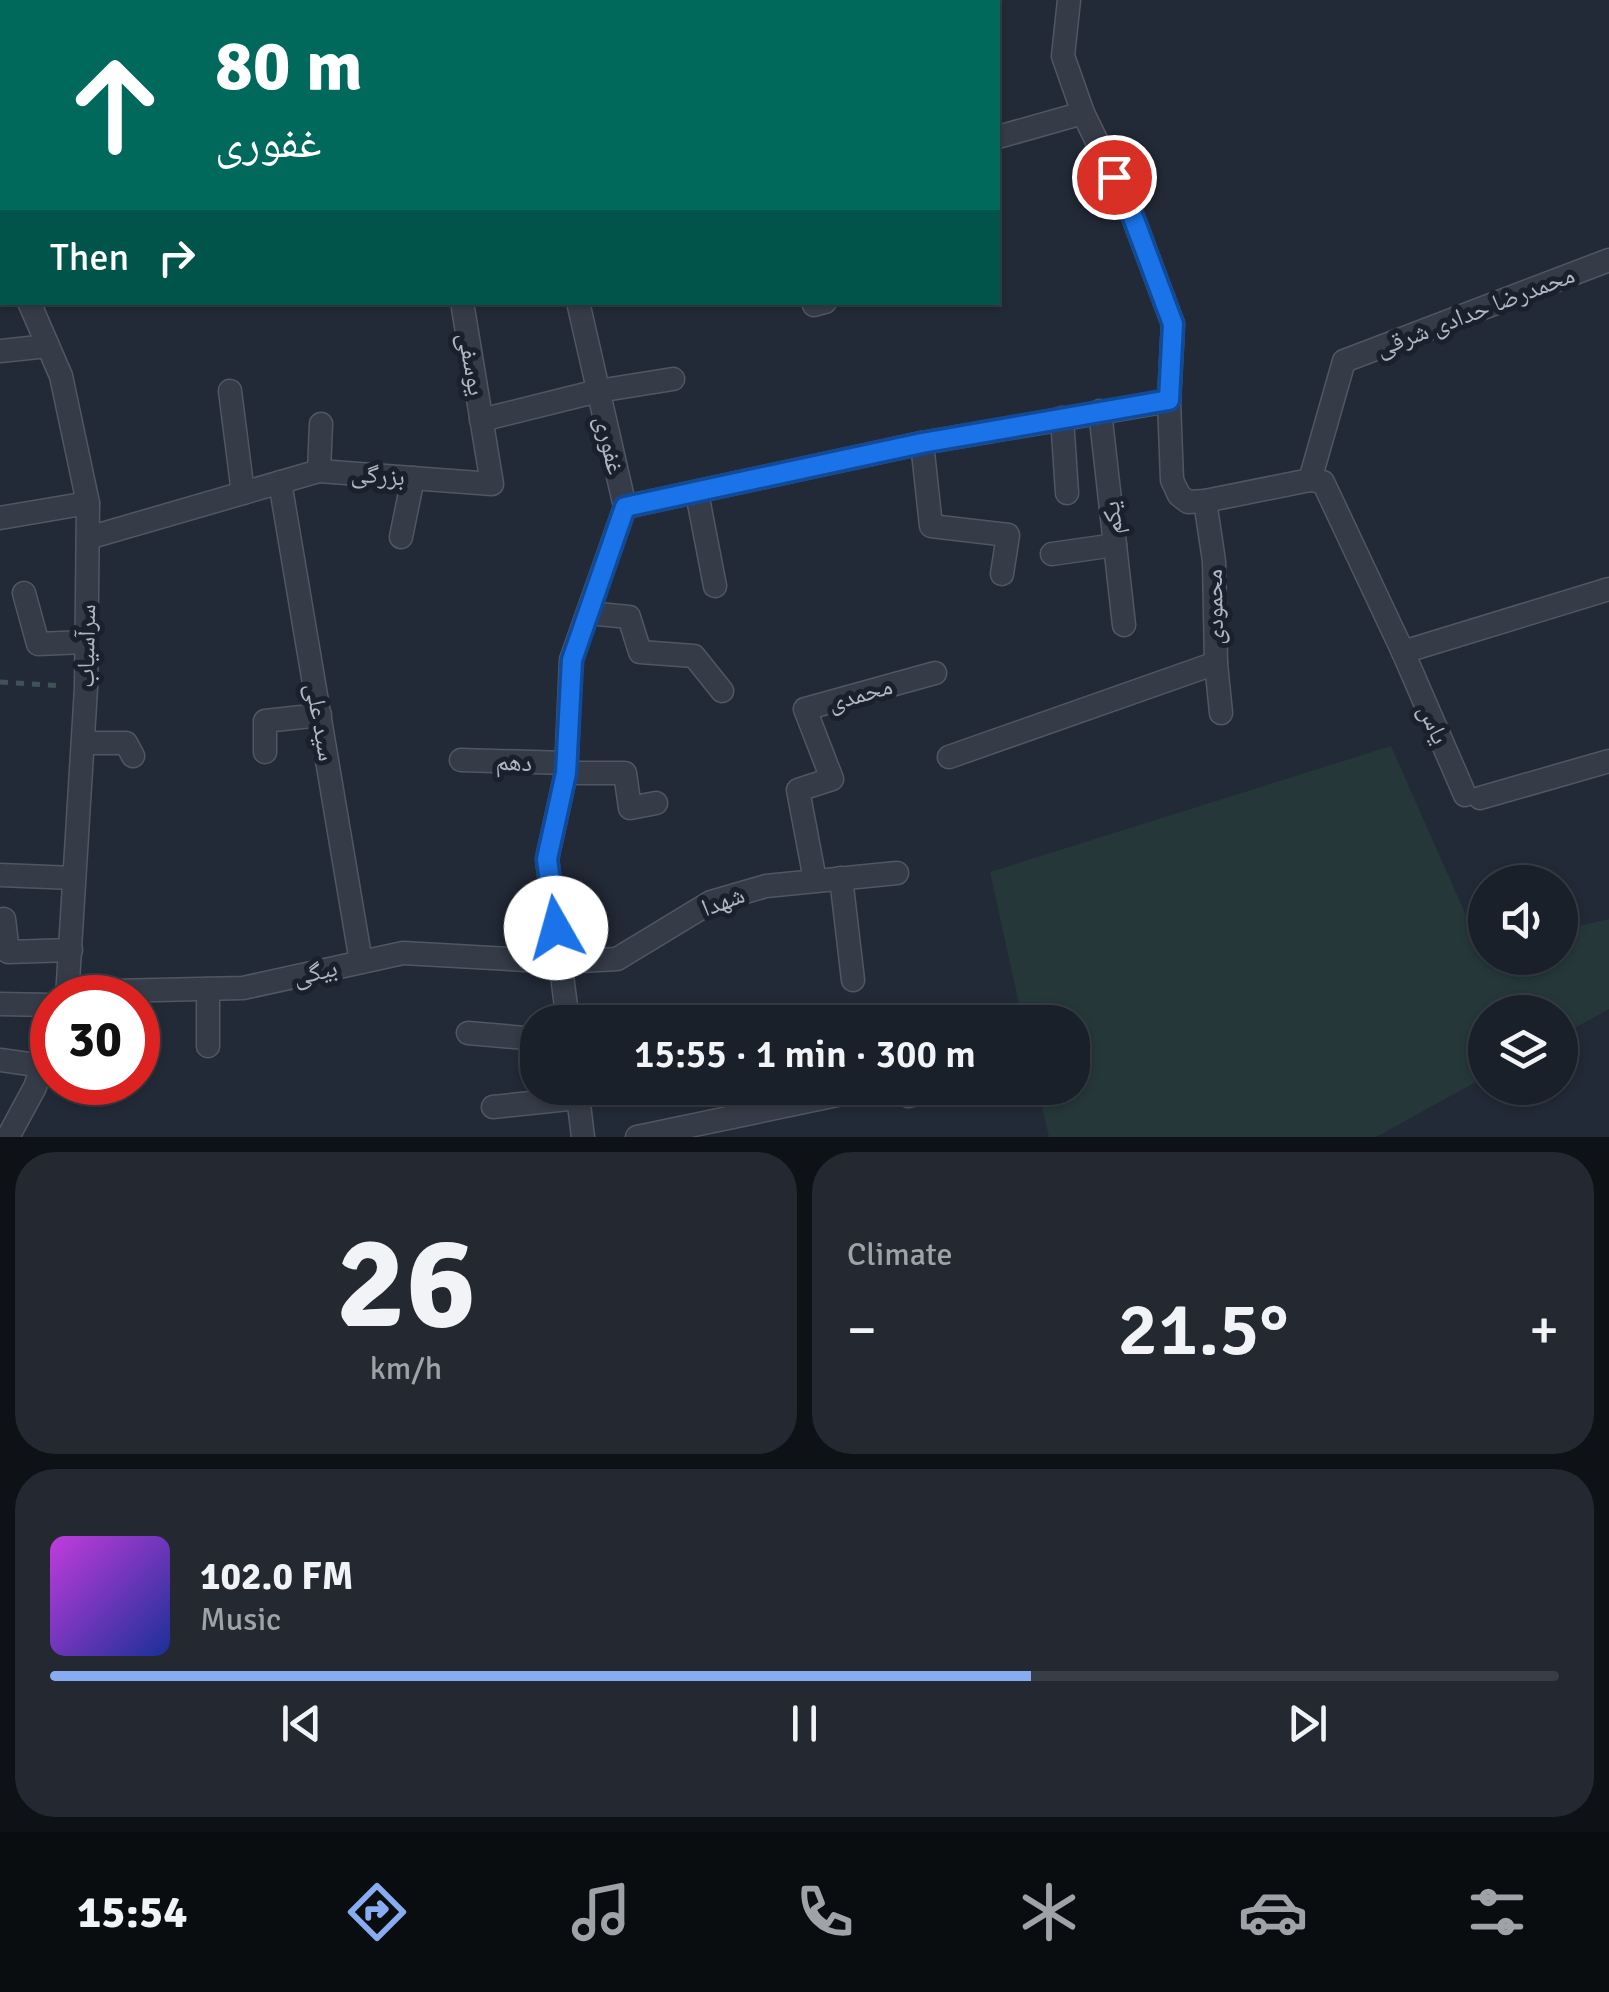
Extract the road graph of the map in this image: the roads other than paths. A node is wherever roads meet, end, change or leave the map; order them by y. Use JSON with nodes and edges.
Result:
{"nodes":[{"id":1,"x":1069,"y":0,"type":"edge"},
{"id":2,"x":1084,"y":113,"type":"junction"},
{"id":3,"x":1000,"y":137,"type":"edge"},
{"id":4,"x":1609,"y":260,"type":"edge"},
{"id":5,"x":31,"y":305,"type":"edge"},
{"id":6,"x":579,"y":305,"type":"edge"},
{"id":7,"x":462,"y":308,"type":"dead end"},
{"id":8,"x":48,"y":346,"type":"junction"},
{"id":9,"x":0,"y":351,"type":"edge"},
{"id":10,"x":674,"y":379,"type":"dead end"},
{"id":11,"x":230,"y":391,"type":"dead end"},
{"id":12,"x":598,"y":391,"type":"junction"},
{"id":13,"x":1169,"y":400,"type":"junction"},
{"id":14,"x":1100,"y":411,"type":"junction"},
{"id":15,"x":1062,"y":418,"type":"junction"},
{"id":16,"x":481,"y":420,"type":"junction"},
{"id":17,"x":321,"y":424,"type":"dead end"},
{"id":18,"x":922,"y":443,"type":"junction"},
{"id":19,"x":319,"y":471,"type":"junction"},
{"id":20,"x":412,"y":478,"type":"junction"},
{"id":21,"x":1317,"y":481,"type":"junction"},
{"id":22,"x":280,"y":482,"type":"junction"},
{"id":23,"x":242,"y":493,"type":"junction"},
{"id":24,"x":697,"y":493,"type":"junction"},
{"id":25,"x":1067,"y":493,"type":"dead end"},
{"id":26,"x":1205,"y":500,"type":"junction"},
{"id":27,"x":88,"y":503,"type":"junction"},
{"id":28,"x":625,"y":507,"type":"junction"},
{"id":29,"x":0,"y":518,"type":"edge"},
{"id":30,"x":401,"y":537,"type":"dead end"},
{"id":31,"x":88,"y":538,"type":"junction"},
{"id":32,"x":1115,"y":545,"type":"junction"},
{"id":33,"x":1052,"y":554,"type":"dead end"},
{"id":34,"x":1002,"y":574,"type":"dead end"},
{"id":35,"x":715,"y":586,"type":"dead end"},
{"id":36,"x":1609,"y":589,"type":"edge"},
{"id":37,"x":24,"y":593,"type":"dead end"},
{"id":38,"x":588,"y":613,"type":"junction"},
{"id":39,"x":1124,"y":625,"type":"dead end"},
{"id":40,"x":85,"y":642,"type":"junction"},
{"id":41,"x":1403,"y":652,"type":"junction"},
{"id":42,"x":1216,"y":663,"type":"junction"},
{"id":43,"x":935,"y":673,"type":"dead end"},
{"id":44,"x":722,"y":691,"type":"dead end"},
{"id":45,"x":1221,"y":713,"type":"dead end"},
{"id":46,"x":320,"y":715,"type":"junction"},
{"id":47,"x":82,"y":743,"type":"junction"},
{"id":48,"x":266,"y":752,"type":"dead end"},
{"id":49,"x":133,"y":756,"type":"dead end"},
{"id":50,"x":949,"y":757,"type":"dead end"},
{"id":51,"x":461,"y":760,"type":"dead end"},
{"id":52,"x":1609,"y":761,"type":"edge"},
{"id":53,"x":566,"y":768,"type":"junction"},
{"id":54,"x":656,"y":803,"type":"dead end"},
{"id":55,"x":898,"y":873,"type":"dead end"},
{"id":56,"x":0,"y":875,"type":"edge"},
{"id":57,"x":74,"y":878,"type":"junction"},
{"id":58,"x":841,"y":878,"type":"junction"},
{"id":59,"x":815,"y":880,"type":"junction"},
{"id":60,"x":4,"y":919,"type":"dead end"},
{"id":61,"x":71,"y":950,"type":"junction"},
{"id":62,"x":362,"y":962,"type":"junction"},
{"id":63,"x":560,"y":962,"type":"junction"},
{"id":64,"x":67,"y":975,"type":"edge"},
{"id":65,"x":853,"y":980,"type":"dead end"},
{"id":66,"x":208,"y":989,"type":"junction"},
{"id":67,"x":160,"y":992,"type":"edge"},
{"id":68,"x":30,"y":1001,"type":"edge"},
{"id":69,"x":0,"y":1004,"type":"edge"},
{"id":70,"x":566,"y":1005,"type":"edge"},
{"id":71,"x":468,"y":1032,"type":"dead end"},
{"id":72,"x":520,"y":1037,"type":"edge"},
{"id":73,"x":208,"y":1046,"type":"dead end"},
{"id":74,"x":0,"y":1060,"type":"edge"},
{"id":75,"x":30,"y":1064,"type":"edge"},
{"id":76,"x":30,"y":1096,"type":"edge"},
{"id":77,"x":520,"y":1103,"type":"edge"},
{"id":78,"x":579,"y":1105,"type":"edge"},
{"id":79,"x":749,"y":1105,"type":"edge"},
{"id":80,"x":493,"y":1107,"type":"dead end"},
{"id":81,"x":8,"y":1137,"type":"edge"},
{"id":82,"x":583,"y":1137,"type":"edge"},
{"id":83,"x":637,"y":1137,"type":"edge"}],
"edges":[{"from":1,"to":2,"type":"street"},
{"from":2,"to":3,"type":"street"},
{"from":2,"to":13,"type":"street"},
{"from":4,"to":21,"type":"street","name":"محمدرضا حدادی شرقی"},
{"from":5,"to":8,"type":"street","name":"سرآسیاب"},
{"from":6,"to":12,"type":"street","name":"غفوری"},
{"from":7,"to":16,"type":"street","name":"یوسفی"},
{"from":8,"to":9,"type":"street"},
{"from":8,"to":27,"type":"street","name":"سرآسیاب"},
{"from":10,"to":12,"type":"street"},
{"from":11,"to":23,"type":"street"},
{"from":12,"to":16,"type":"street"},
{"from":12,"to":28,"type":"street","name":"غفوری"},
{"from":13,"to":14,"type":"street"},
{"from":13,"to":26,"type":"street"},
{"from":14,"to":15,"type":"street"},
{"from":14,"to":32,"type":"street","name":"یکم"},
{"from":15,"to":18,"type":"street"},
{"from":15,"to":25,"type":"street"},
{"from":16,"to":20,"type":"street","name":"بزرگی"},
{"from":17,"to":19,"type":"street"},
{"from":18,"to":24,"type":"street"},
{"from":18,"to":34,"type":"street"},
{"from":19,"to":20,"type":"street","name":"بزرگی"},
{"from":19,"to":22,"type":"street","name":"بزرگی"},
{"from":20,"to":30,"type":"street"},
{"from":21,"to":26,"type":"street"},
{"from":21,"to":41,"type":"street","name":"یاس"},
{"from":22,"to":23,"type":"street","name":"بزرگی"},
{"from":22,"to":46,"type":"street","name":"سید علی"},
{"from":23,"to":31,"type":"street","name":"بزرگی"},
{"from":24,"to":28,"type":"street"},
{"from":24,"to":35,"type":"street"},
{"from":26,"to":42,"type":"street","name":"محمودی"},
{"from":27,"to":29,"type":"street"},
{"from":27,"to":31,"type":"street","name":"سرآسیاب"},
{"from":28,"to":38,"type":"street","name":"غفوری"},
{"from":31,"to":40,"type":"street","name":"سرآسیاب"},
{"from":32,"to":33,"type":"street"},
{"from":32,"to":39,"type":"street","name":"یکم"},
{"from":36,"to":41,"type":"street"},
{"from":37,"to":40,"type":"street"},
{"from":38,"to":44,"type":"street"},
{"from":38,"to":53,"type":"street","name":"غفوری"},
{"from":40,"to":47,"type":"street","name":"سرآسیاب"},
{"from":41,"to":52,"type":"street","name":"یاس"},
{"from":42,"to":45,"type":"street","name":"محمودی"},
{"from":42,"to":50,"type":"street"},
{"from":43,"to":59,"type":"street","name":"محمدی"},
{"from":46,"to":48,"type":"street"},
{"from":46,"to":62,"type":"street","name":"سید علی"},
{"from":47,"to":49,"type":"street"},
{"from":47,"to":57,"type":"street","name":"سرآسیاب"},
{"from":51,"to":53,"type":"street","name":"دهم"},
{"from":53,"to":54,"type":"street","name":"دهم"},
{"from":53,"to":63,"type":"street","name":"غفوری"},
{"from":55,"to":58,"type":"street","name":"شهدا"},
{"from":56,"to":57,"type":"street"},
{"from":57,"to":61,"type":"street","name":"سرآسیاب"},
{"from":58,"to":59,"type":"street","name":"شهدا"},
{"from":58,"to":65,"type":"street"},
{"from":59,"to":63,"type":"street","name":"شهدا"},
{"from":60,"to":61,"type":"street"},
{"from":61,"to":64,"type":"street","name":"سرآسیاب"},
{"from":62,"to":63,"type":"street","name":"بیگی"},
{"from":62,"to":66,"type":"street","name":"بیگی"},
{"from":63,"to":70,"type":"street","name":"غفوری"},
{"from":66,"to":67,"type":"street","name":"بیگی"},
{"from":66,"to":73,"type":"street"},
{"from":68,"to":69,"type":"street","name":"بیگی"},
{"from":71,"to":72,"type":"street"},
{"from":74,"to":75,"type":"street"},
{"from":76,"to":81,"type":"street"},
{"from":77,"to":80,"type":"street"},
{"from":78,"to":82,"type":"street"},
{"from":79,"to":83,"type":"street"}]}
